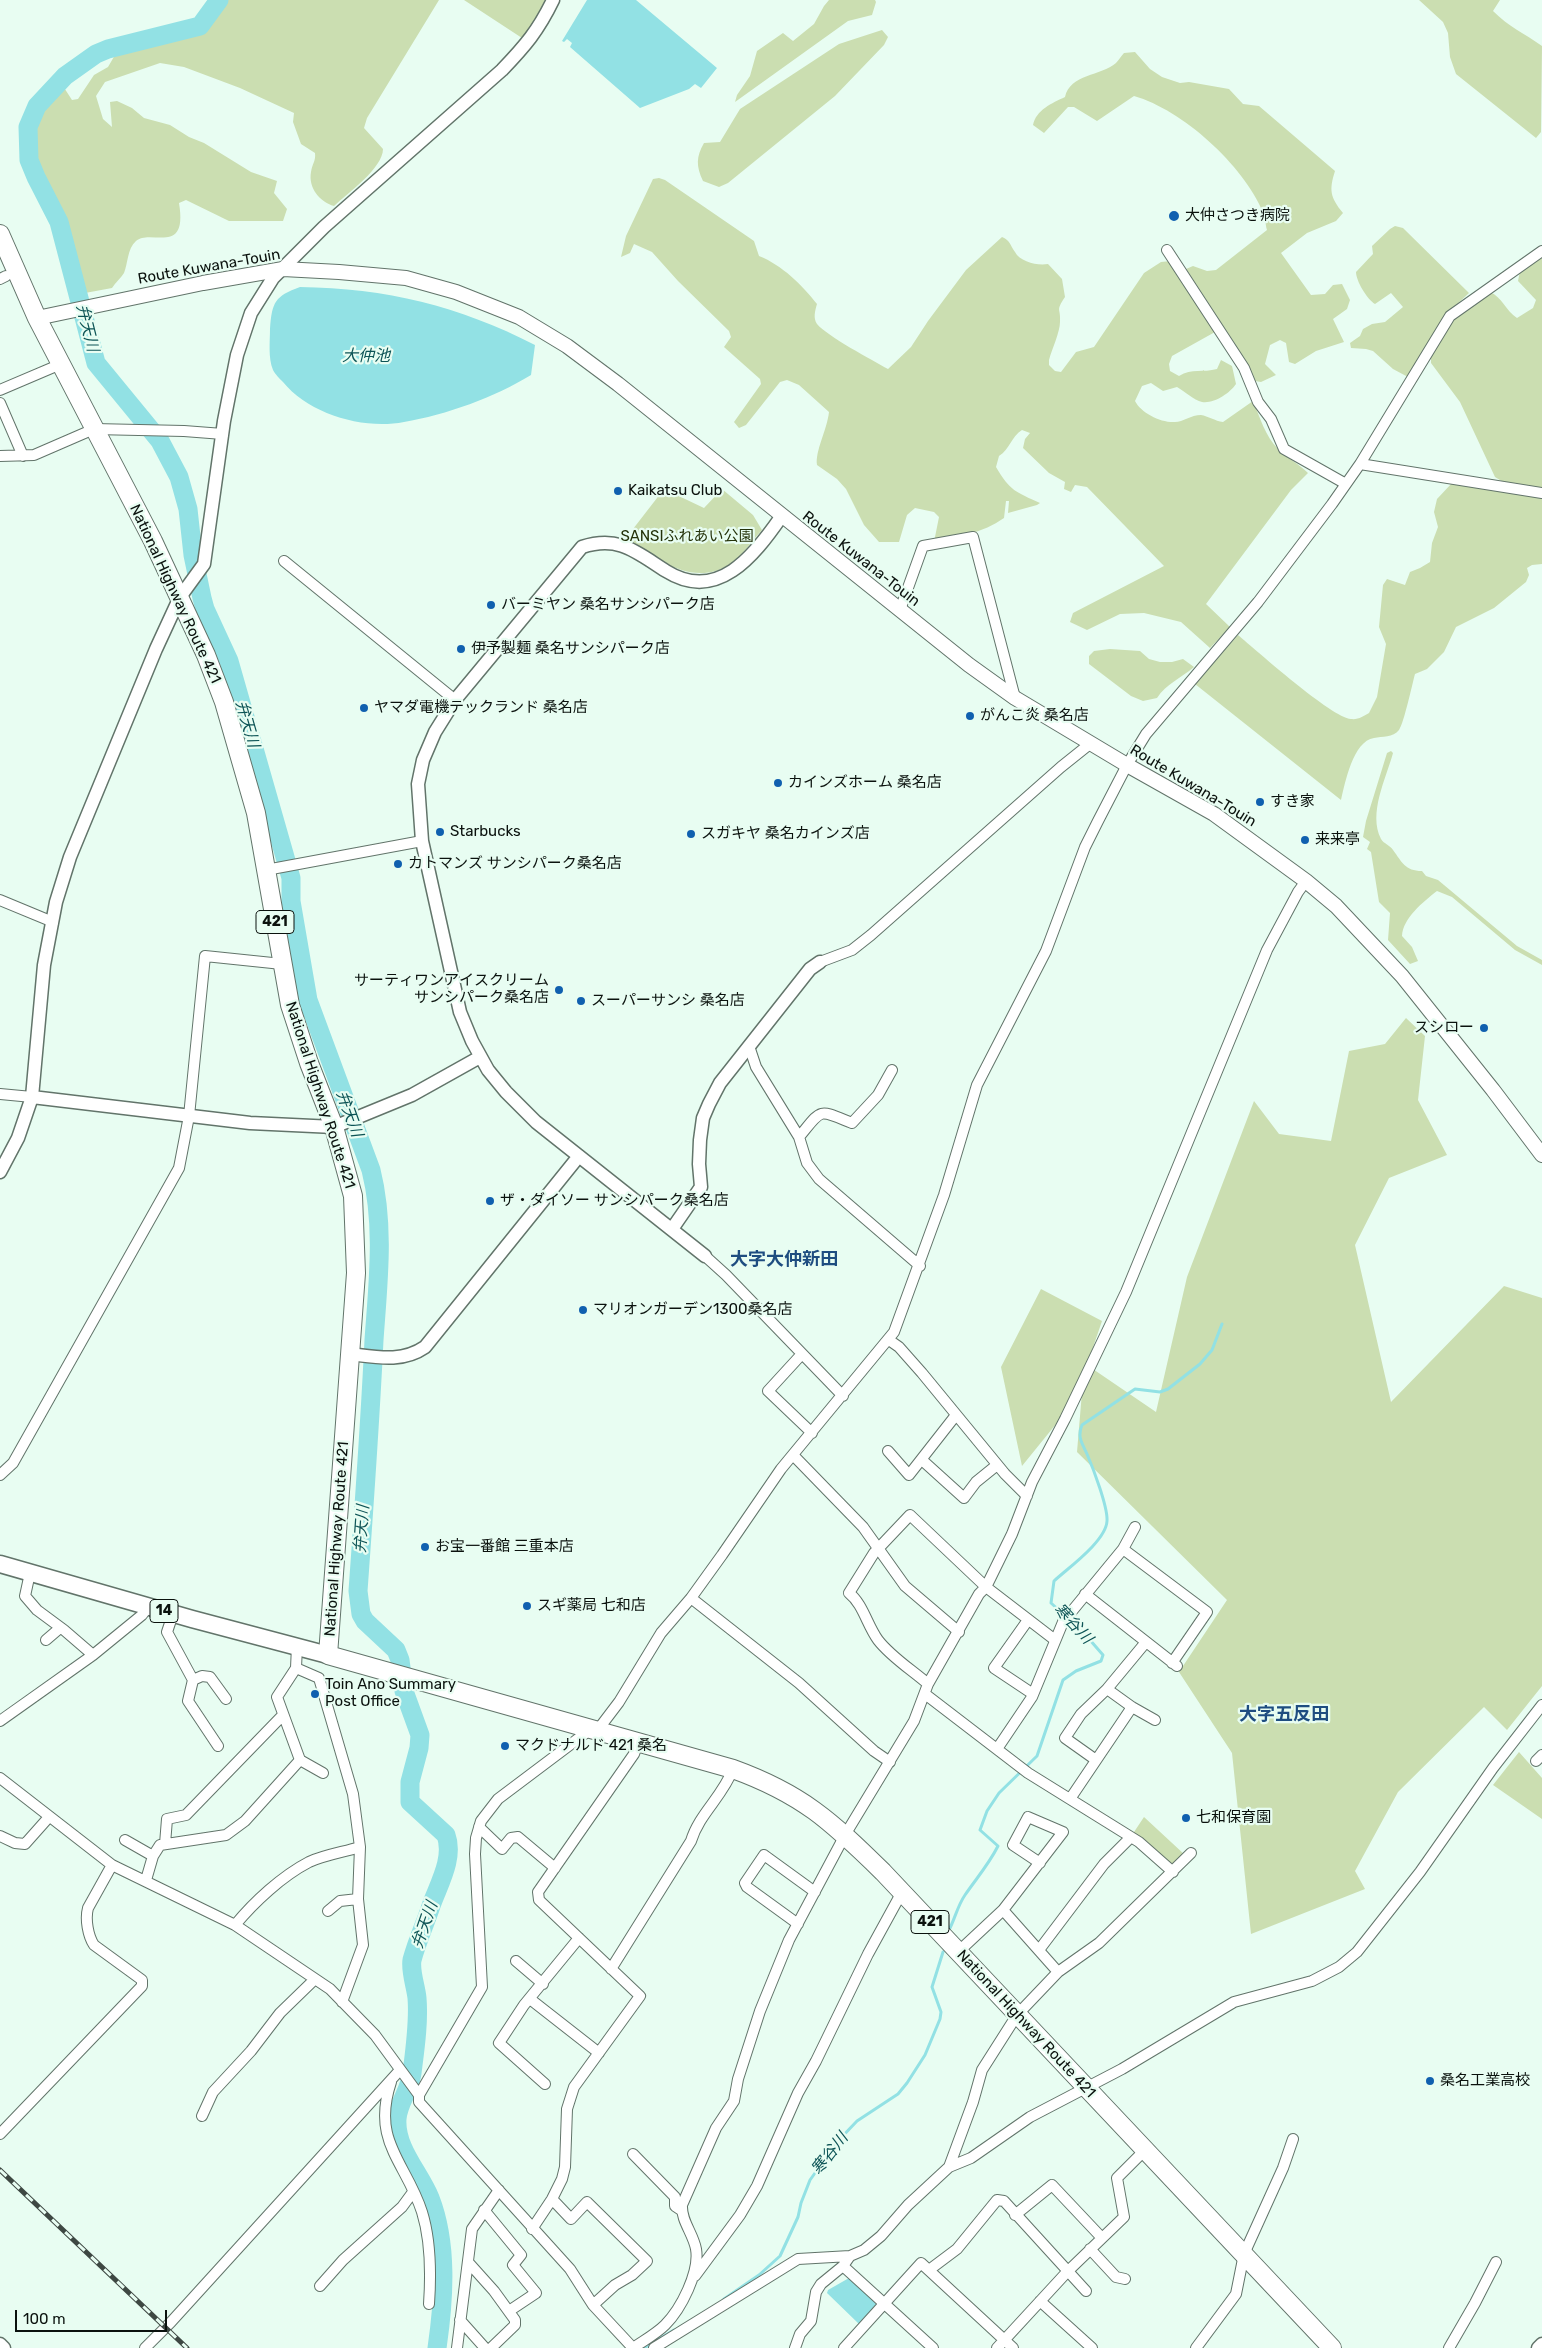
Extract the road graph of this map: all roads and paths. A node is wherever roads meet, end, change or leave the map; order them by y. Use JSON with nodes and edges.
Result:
{"nodes":[{"id":1,"x":553,"y":0,"type":"edge"},
{"id":2,"x":0,"y":234,"type":"edge"},
{"id":3,"x":1167,"y":250,"type":"dead end"},
{"id":4,"x":1542,"y":251,"type":"edge"},
{"id":5,"x":283,"y":269,"type":"junction"},
{"id":6,"x":37,"y":318,"type":"junction"},
{"id":7,"x":61,"y":364,"type":"junction"},
{"id":8,"x":0,"y":390,"type":"edge"},
{"id":9,"x":0,"y":403,"type":"edge"},
{"id":10,"x":94,"y":429,"type":"junction"},
{"id":11,"x":223,"y":434,"type":"junction"},
{"id":12,"x":0,"y":456,"type":"edge"},
{"id":13,"x":23,"y":456,"type":"junction"},
{"id":14,"x":1360,"y":464,"type":"junction"},
{"id":15,"x":1346,"y":484,"type":"junction"},
{"id":16,"x":1542,"y":493,"type":"edge"},
{"id":17,"x":781,"y":516,"type":"junction"},
{"id":18,"x":284,"y":561,"type":"dead end"},
{"id":19,"x":184,"y":591,"type":"junction"},
{"id":20,"x":900,"y":610,"type":"junction"},
{"id":21,"x":1015,"y":698,"type":"junction"},
{"id":22,"x":455,"y":700,"type":"junction"},
{"id":23,"x":1092,"y":743,"type":"junction"},
{"id":24,"x":1127,"y":765,"type":"junction"},
{"id":25,"x":422,"y":841,"type":"junction"},
{"id":26,"x":271,"y":869,"type":"junction"},
{"id":27,"x":1306,"y":881,"type":"junction"},
{"id":28,"x":0,"y":900,"type":"edge"},
{"id":29,"x":52,"y":922,"type":"junction"},
{"id":30,"x":820,"y":962,"type":"joint"},
{"id":31,"x":282,"y":964,"type":"junction"},
{"id":32,"x":750,"y":1046,"type":"junction"},
{"id":33,"x":480,"y":1057,"type":"junction"},
{"id":34,"x":892,"y":1070,"type":"dead end"},
{"id":35,"x":0,"y":1094,"type":"edge"},
{"id":36,"x":32,"y":1097,"type":"junction"},
{"id":37,"x":189,"y":1116,"type":"junction"},
{"id":38,"x":338,"y":1125,"type":"junction"},
{"id":39,"x":799,"y":1137,"type":"junction"},
{"id":40,"x":1542,"y":1155,"type":"edge"},
{"id":41,"x":579,"y":1156,"type":"junction"},
{"id":42,"x":0,"y":1172,"type":"edge"},
{"id":43,"x":672,"y":1229,"type":"junction"},
{"id":44,"x":705,"y":1256,"type":"joint"},
{"id":45,"x":920,"y":1266,"type":"junction"},
{"id":46,"x":889,"y":1340,"type":"junction"},
{"id":47,"x":357,"y":1355,"type":"junction"},
{"id":48,"x":801,"y":1355,"type":"junction"},
{"id":49,"x":843,"y":1396,"type":"junction"},
{"id":50,"x":956,"y":1415,"type":"junction"},
{"id":51,"x":812,"y":1433,"type":"junction"},
{"id":52,"x":888,"y":1451,"type":"dead end"},
{"id":53,"x":793,"y":1454,"type":"junction"},
{"id":54,"x":922,"y":1460,"type":"junction"},
{"id":55,"x":997,"y":1465,"type":"junction"},
{"id":56,"x":0,"y":1475,"type":"edge"},
{"id":57,"x":1027,"y":1496,"type":"junction"},
{"id":58,"x":1135,"y":1527,"type":"dead end"},
{"id":59,"x":879,"y":1549,"type":"junction"},
{"id":60,"x":1123,"y":1549,"type":"junction"},
{"id":61,"x":0,"y":1564,"type":"edge"},
{"id":62,"x":30,"y":1573,"type":"junction"},
{"id":63,"x":986,"y":1587,"type":"junction"},
{"id":64,"x":1085,"y":1594,"type":"junction"},
{"id":65,"x":691,"y":1598,"type":"junction"},
{"id":66,"x":148,"y":1606,"type":"junction"},
{"id":67,"x":173,"y":1614,"type":"junction"},
{"id":68,"x":1028,"y":1620,"type":"junction"},
{"id":69,"x":60,"y":1628,"type":"junction"},
{"id":70,"x":960,"y":1632,"type":"junction"},
{"id":71,"x":46,"y":1640,"type":"dead end"},
{"id":72,"x":1055,"y":1640,"type":"junction"},
{"id":73,"x":1146,"y":1642,"type":"junction"},
{"id":74,"x":297,"y":1646,"type":"junction"},
{"id":75,"x":328,"y":1654,"type":"junction"},
{"id":76,"x":93,"y":1655,"type":"junction"},
{"id":77,"x":296,"y":1668,"type":"junction"},
{"id":78,"x":193,"y":1680,"type":"junction"},
{"id":79,"x":928,"y":1684,"type":"junction"},
{"id":80,"x":1107,"y":1689,"type":"junction"},
{"id":81,"x":925,"y":1694,"type":"junction"},
{"id":82,"x":1033,"y":1694,"type":"junction"},
{"id":83,"x":226,"y":1699,"type":"dead end"},
{"id":84,"x":1542,"y":1705,"type":"edge"},
{"id":85,"x":1132,"y":1707,"type":"junction"},
{"id":86,"x":284,"y":1715,"type":"junction"},
{"id":87,"x":1155,"y":1720,"type":"dead end"},
{"id":88,"x":0,"y":1722,"type":"edge"},
{"id":89,"x":594,"y":1730,"type":"junction"},
{"id":90,"x":638,"y":1743,"type":"junction"},
{"id":91,"x":218,"y":1746,"type":"dead end"},
{"id":92,"x":997,"y":1749,"type":"junction"},
{"id":93,"x":300,"y":1760,"type":"junction"},
{"id":94,"x":1096,"y":1760,"type":"junction"},
{"id":95,"x":890,"y":1762,"type":"junction"},
{"id":96,"x":733,"y":1769,"type":"junction"},
{"id":97,"x":323,"y":1773,"type":"dead end"},
{"id":98,"x":0,"y":1778,"type":"edge"},
{"id":99,"x":1070,"y":1799,"type":"junction"},
{"id":100,"x":49,"y":1817,"type":"junction"},
{"id":101,"x":479,"y":1827,"type":"junction"},
{"id":102,"x":845,"y":1835,"type":"junction"},
{"id":103,"x":0,"y":1836,"type":"edge"},
{"id":104,"x":1132,"y":1836,"type":"junction"},
{"id":105,"x":125,"y":1840,"type":"dead end"},
{"id":106,"x":165,"y":1844,"type":"junction"},
{"id":107,"x":360,"y":1847,"type":"junction"},
{"id":108,"x":1191,"y":1853,"type":"dead end"},
{"id":109,"x":153,"y":1856,"type":"junction"},
{"id":110,"x":1040,"y":1863,"type":"junction"},
{"id":111,"x":112,"y":1865,"type":"junction"},
{"id":112,"x":555,"y":1868,"type":"junction"},
{"id":113,"x":1173,"y":1872,"type":"junction"},
{"id":114,"x":146,"y":1880,"type":"junction"},
{"id":115,"x":815,"y":1892,"type":"junction"},
{"id":116,"x":902,"y":1892,"type":"junction"},
{"id":117,"x":358,"y":1899,"type":"junction"},
{"id":118,"x":1003,"y":1910,"type":"junction"},
{"id":119,"x":328,"y":1911,"type":"dead end"},
{"id":120,"x":798,"y":1924,"type":"junction"},
{"id":121,"x":235,"y":1925,"type":"junction"},
{"id":122,"x":579,"y":1938,"type":"junction"},
{"id":123,"x":1039,"y":1950,"type":"junction"},
{"id":124,"x":958,"y":1952,"type":"junction"},
{"id":125,"x":516,"y":1961,"type":"dead end"},
{"id":126,"x":611,"y":1969,"type":"junction"},
{"id":127,"x":1058,"y":1972,"type":"junction"},
{"id":128,"x":314,"y":1980,"type":"junction"},
{"id":129,"x":543,"y":1984,"type":"junction"},
{"id":130,"x":530,"y":1999,"type":"junction"},
{"id":131,"x":342,"y":2002,"type":"junction"},
{"id":132,"x":1017,"y":2015,"type":"junction"},
{"id":133,"x":599,"y":2054,"type":"junction"},
{"id":134,"x":402,"y":2073,"type":"junction"},
{"id":135,"x":392,"y":2078,"type":"junction"},
{"id":136,"x":545,"y":2084,"type":"dead end"},
{"id":137,"x":1087,"y":2088,"type":"junction"},
{"id":138,"x":417,"y":2093,"type":"junction"},
{"id":139,"x":202,"y":2116,"type":"dead end"},
{"id":140,"x":0,"y":2134,"type":"edge"},
{"id":141,"x":1293,"y":2139,"type":"dead end"},
{"id":142,"x":1145,"y":2150,"type":"junction"},
{"id":143,"x":633,"y":2154,"type":"dead end"},
{"id":144,"x":949,"y":2167,"type":"junction"},
{"id":145,"x":499,"y":2190,"type":"junction"},
{"id":146,"x":413,"y":2192,"type":"junction"},
{"id":147,"x":552,"y":2199,"type":"junction"},
{"id":148,"x":484,"y":2210,"type":"junction"},
{"id":149,"x":682,"y":2210,"type":"junction"},
{"id":150,"x":1015,"y":2215,"type":"junction"},
{"id":151,"x":532,"y":2229,"type":"junction"},
{"id":152,"x":1102,"y":2238,"type":"junction"},
{"id":153,"x":1090,"y":2249,"type":"junction"},
{"id":154,"x":1244,"y":2254,"type":"junction"},
{"id":155,"x":850,"y":2256,"type":"junction"},
{"id":156,"x":468,"y":2262,"type":"junction"},
{"id":157,"x":1496,"y":2262,"type":"dead end"},
{"id":158,"x":843,"y":2266,"type":"junction"},
{"id":159,"x":929,"y":2270,"type":"junction"},
{"id":160,"x":1067,"y":2272,"type":"junction"},
{"id":161,"x":694,"y":2277,"type":"junction"},
{"id":162,"x":1125,"y":2279,"type":"dead end"},
{"id":163,"x":320,"y":2286,"type":"dead end"},
{"id":164,"x":1086,"y":2291,"type":"dead end"},
{"id":165,"x":1040,"y":2301,"type":"junction"},
{"id":166,"x":429,"y":2304,"type":"dead end"},
{"id":167,"x":884,"y":2304,"type":"junction"},
{"id":168,"x":593,"y":2305,"type":"junction"},
{"id":169,"x":509,"y":2311,"type":"junction"},
{"id":170,"x":460,"y":2320,"type":"junction"},
{"id":171,"x":1004,"y":2340,"type":"junction"},
{"id":172,"x":0,"y":2344,"type":"edge"},
{"id":173,"x":1542,"y":2344,"type":"edge"},
{"id":174,"x":849,"y":2346,"type":"edge"},
{"id":175,"x":1330,"y":2347,"type":"edge"},
{"id":176,"x":4,"y":2348,"type":"edge"},
{"id":177,"x":144,"y":2348,"type":"edge"},
{"id":178,"x":457,"y":2348,"type":"edge"},
{"id":179,"x":485,"y":2348,"type":"edge"},
{"id":180,"x":491,"y":2348,"type":"edge"},
{"id":181,"x":633,"y":2348,"type":"edge"},
{"id":182,"x":654,"y":2348,"type":"edge"},
{"id":183,"x":795,"y":2348,"type":"edge"},
{"id":184,"x":933,"y":2348,"type":"edge"},
{"id":185,"x":997,"y":2348,"type":"edge"},
{"id":186,"x":1014,"y":2348,"type":"edge"},
{"id":187,"x":1092,"y":2348,"type":"edge"},
{"id":188,"x":1196,"y":2348,"type":"edge"},
{"id":189,"x":1449,"y":2348,"type":"edge"},
{"id":190,"x":1538,"y":2348,"type":"edge"}],
"edges":[{"from":1,"to":5,"type":"street"},
{"from":2,"to":6,"type":"highway","name":"National Highway Route 421","number":"421"},
{"from":3,"to":15,"type":"street"},
{"from":4,"to":14,"type":"street"},
{"from":5,"to":6,"type":"main road","name":"Route Kuwana-Touin"},
{"from":5,"to":11,"type":"street"},
{"from":5,"to":17,"type":"main road","name":"Route Kuwana-Touin"},
{"from":6,"to":7,"type":"highway","name":"National Highway Route 421","number":"421"},
{"from":7,"to":8,"type":"street"},
{"from":7,"to":10,"type":"highway","name":"National Highway Route 421","number":"421"},
{"from":9,"to":13,"type":"street"},
{"from":10,"to":11,"type":"street"},
{"from":10,"to":13,"type":"street"},
{"from":10,"to":19,"type":"highway","name":"National Highway Route 421","number":"421"},
{"from":11,"to":19,"type":"street"},
{"from":12,"to":13,"type":"street"},
{"from":14,"to":15,"type":"street"},
{"from":14,"to":16,"type":"street"},
{"from":15,"to":24,"type":"street"},
{"from":17,"to":20,"type":"main road","name":"Route Kuwana-Touin"},
{"from":17,"to":22,"type":"street"},
{"from":18,"to":22,"type":"street"},
{"from":19,"to":26,"type":"highway","name":"National Highway Route 421","number":"421"},
{"from":19,"to":29,"type":"street"},
{"from":20,"to":21,"type":"main road","name":"Route Kuwana-Touin"},
{"from":20,"to":21,"type":"street"},
{"from":21,"to":23,"type":"main road","name":"Route Kuwana-Touin"},
{"from":22,"to":25,"type":"street"},
{"from":23,"to":24,"type":"main road","name":"Route Kuwana-Touin"},
{"from":23,"to":30,"type":"street"},
{"from":24,"to":27,"type":"main road","name":"Route Kuwana-Touin"},
{"from":24,"to":45,"type":"street"},
{"from":25,"to":26,"type":"street"},
{"from":25,"to":33,"type":"street"},
{"from":26,"to":31,"type":"highway","name":"National Highway Route 421","number":"421"},
{"from":27,"to":40,"type":"main road","name":"Route Kuwana-Touin"},
{"from":27,"to":57,"type":"street"},
{"from":28,"to":29,"type":"street"},
{"from":29,"to":36,"type":"street"},
{"from":30,"to":32,"type":"street"},
{"from":31,"to":37,"type":"street"},
{"from":31,"to":38,"type":"highway","name":"National Highway Route 421","number":"421"},
{"from":32,"to":39,"type":"street"},
{"from":32,"to":43,"type":"street"},
{"from":33,"to":38,"type":"street"},
{"from":33,"to":41,"type":"street"},
{"from":34,"to":39,"type":"street"},
{"from":35,"to":36,"type":"street"},
{"from":36,"to":37,"type":"street"},
{"from":36,"to":42,"type":"street"},
{"from":37,"to":38,"type":"street"},
{"from":37,"to":56,"type":"street"},
{"from":38,"to":47,"type":"highway","name":"National Highway Route 421","number":"421"},
{"from":39,"to":45,"type":"street"},
{"from":41,"to":43,"type":"street"},
{"from":41,"to":47,"type":"street"},
{"from":43,"to":44,"type":"street"},
{"from":44,"to":48,"type":"street"},
{"from":45,"to":46,"type":"street"},
{"from":46,"to":49,"type":"street"},
{"from":46,"to":50,"type":"street"},
{"from":47,"to":75,"type":"highway","name":"National Highway Route 421","number":"421"},
{"from":48,"to":49,"type":"street"},
{"from":48,"to":51,"type":"street"},
{"from":49,"to":51,"type":"street"},
{"from":50,"to":54,"type":"street"},
{"from":50,"to":55,"type":"street"},
{"from":51,"to":53,"type":"street"},
{"from":52,"to":54,"type":"street"},
{"from":53,"to":59,"type":"street"},
{"from":53,"to":65,"type":"street"},
{"from":54,"to":55,"type":"street"},
{"from":55,"to":57,"type":"street"},
{"from":57,"to":63,"type":"street"},
{"from":58,"to":60,"type":"street"},
{"from":59,"to":63,"type":"street"},
{"from":59,"to":70,"type":"street"},
{"from":59,"to":79,"type":"street"},
{"from":60,"to":64,"type":"street"},
{"from":60,"to":73,"type":"street"},
{"from":61,"to":62,"type":"main road","number":"14"},
{"from":62,"to":66,"type":"main road","number":"14"},
{"from":62,"to":69,"type":"street"},
{"from":63,"to":68,"type":"street"},
{"from":63,"to":70,"type":"street"},
{"from":64,"to":72,"type":"street"},
{"from":64,"to":73,"type":"street"},
{"from":65,"to":89,"type":"street"},
{"from":65,"to":95,"type":"street"},
{"from":66,"to":67,"type":"main road","number":"14"},
{"from":66,"to":76,"type":"street"},
{"from":67,"to":74,"type":"main road","number":"14"},
{"from":67,"to":78,"type":"street"},
{"from":68,"to":72,"type":"street"},
{"from":68,"to":82,"type":"street"},
{"from":69,"to":71,"type":"street"},
{"from":69,"to":76,"type":"street"},
{"from":70,"to":79,"type":"street"},
{"from":72,"to":82,"type":"street"},
{"from":73,"to":80,"type":"street"},
{"from":74,"to":75,"type":"main road","number":"14"},
{"from":74,"to":77,"type":"street"},
{"from":75,"to":89,"type":"highway","name":"National Highway Route 421","number":"421"},
{"from":76,"to":88,"type":"street"},
{"from":77,"to":86,"type":"street"},
{"from":77,"to":107,"type":"street"},
{"from":78,"to":83,"type":"street"},
{"from":78,"to":91,"type":"street"},
{"from":79,"to":81,"type":"street"},
{"from":80,"to":85,"type":"street"},
{"from":80,"to":94,"type":"street"},
{"from":81,"to":92,"type":"street"},
{"from":81,"to":95,"type":"street"},
{"from":82,"to":92,"type":"street"},
{"from":84,"to":137,"type":"street"},
{"from":85,"to":87,"type":"street"},
{"from":85,"to":94,"type":"street"},
{"from":86,"to":93,"type":"street"},
{"from":86,"to":106,"type":"street"},
{"from":89,"to":90,"type":"highway","name":"National Highway Route 421","number":"421"},
{"from":89,"to":101,"type":"street"},
{"from":90,"to":96,"type":"highway","name":"National Highway Route 421","number":"421"},
{"from":90,"to":112,"type":"street"},
{"from":92,"to":99,"type":"street"},
{"from":93,"to":97,"type":"street"},
{"from":93,"to":106,"type":"street"},
{"from":94,"to":99,"type":"street"},
{"from":95,"to":102,"type":"street"},
{"from":96,"to":102,"type":"highway","name":"National Highway Route 421","number":"421"},
{"from":96,"to":126,"type":"street"},
{"from":98,"to":100,"type":"street"},
{"from":99,"to":104,"type":"street"},
{"from":100,"to":103,"type":"street"},
{"from":100,"to":111,"type":"street"},
{"from":101,"to":112,"type":"street"},
{"from":101,"to":138,"type":"street"},
{"from":102,"to":115,"type":"street"},
{"from":102,"to":116,"type":"highway","name":"National Highway Route 421","number":"421"},
{"from":104,"to":113,"type":"street"},
{"from":104,"to":123,"type":"street"},
{"from":105,"to":109,"type":"street"},
{"from":106,"to":109,"type":"street"},
{"from":107,"to":117,"type":"street"},
{"from":107,"to":121,"type":"street"},
{"from":108,"to":113,"type":"street"},
{"from":109,"to":114,"type":"street"},
{"from":110,"to":110,"type":"street"},
{"from":110,"to":118,"type":"street"},
{"from":111,"to":114,"type":"street"},
{"from":111,"to":140,"type":"street"},
{"from":112,"to":122,"type":"street"},
{"from":113,"to":127,"type":"street"},
{"from":114,"to":121,"type":"street"},
{"from":115,"to":120,"type":"street"},
{"from":115,"to":120,"type":"street"},
{"from":116,"to":124,"type":"highway","name":"National Highway Route 421","number":"421"},
{"from":116,"to":161,"type":"street"},
{"from":117,"to":119,"type":"street"},
{"from":117,"to":131,"type":"street"},
{"from":118,"to":123,"type":"street"},
{"from":118,"to":124,"type":"street"},
{"from":120,"to":149,"type":"street"},
{"from":121,"to":128,"type":"street"},
{"from":122,"to":126,"type":"street"},
{"from":122,"to":129,"type":"street"},
{"from":123,"to":127,"type":"street"},
{"from":124,"to":132,"type":"highway","name":"National Highway Route 421","number":"421"},
{"from":125,"to":129,"type":"street"},
{"from":126,"to":133,"type":"street"},
{"from":127,"to":132,"type":"street"},
{"from":128,"to":131,"type":"street"},
{"from":128,"to":139,"type":"street"},
{"from":129,"to":130,"type":"street"},
{"from":130,"to":133,"type":"street"},
{"from":130,"to":136,"type":"street"},
{"from":131,"to":134,"type":"street"},
{"from":132,"to":137,"type":"highway","name":"National Highway Route 421","number":"421"},
{"from":132,"to":144,"type":"street"},
{"from":133,"to":147,"type":"street"},
{"from":134,"to":135,"type":"street"},
{"from":134,"to":138,"type":"street"},
{"from":135,"to":146,"type":"street"},
{"from":135,"to":177,"type":"street"},
{"from":137,"to":142,"type":"highway","name":"National Highway Route 421","number":"421"},
{"from":137,"to":144,"type":"street"},
{"from":138,"to":145,"type":"street"},
{"from":141,"to":154,"type":"street"},
{"from":142,"to":152,"type":"street"},
{"from":142,"to":154,"type":"highway","name":"National Highway Route 421","number":"421"},
{"from":143,"to":149,"type":"street"},
{"from":144,"to":155,"type":"street"},
{"from":145,"to":148,"type":"street"},
{"from":145,"to":151,"type":"street"},
{"from":146,"to":163,"type":"street"},
{"from":146,"to":166,"type":"street"},
{"from":147,"to":151,"type":"street"},
{"from":147,"to":168,"type":"street"},
{"from":148,"to":156,"type":"street"},
{"from":148,"to":169,"type":"street"},
{"from":149,"to":161,"type":"street"},
{"from":150,"to":152,"type":"street"},
{"from":150,"to":159,"type":"street"},
{"from":150,"to":160,"type":"street"},
{"from":151,"to":168,"type":"street"},
{"from":152,"to":153,"type":"street"},
{"from":153,"to":160,"type":"street"},
{"from":153,"to":162,"type":"street"},
{"from":154,"to":175,"type":"highway","name":"National Highway Route 421","number":"421"},
{"from":154,"to":188,"type":"street"},
{"from":155,"to":158,"type":"street"},
{"from":155,"to":182,"type":"street"},
{"from":156,"to":169,"type":"street"},
{"from":156,"to":170,"type":"street"},
{"from":157,"to":189,"type":"street"},
{"from":158,"to":167,"type":"street"},
{"from":158,"to":183,"type":"street"},
{"from":159,"to":167,"type":"street"},
{"from":159,"to":171,"type":"street"},
{"from":160,"to":164,"type":"street"},
{"from":160,"to":165,"type":"street"},
{"from":161,"to":181,"type":"street"},
{"from":165,"to":171,"type":"street"},
{"from":165,"to":187,"type":"street"},
{"from":167,"to":174,"type":"street"},
{"from":167,"to":184,"type":"street"},
{"from":168,"to":181,"type":"street"},
{"from":169,"to":180,"type":"street"},
{"from":170,"to":178,"type":"street"},
{"from":170,"to":179,"type":"street"},
{"from":171,"to":185,"type":"street"},
{"from":171,"to":186,"type":"street"},
{"from":172,"to":176,"type":"street"},
{"from":173,"to":190,"type":"street"}]}
